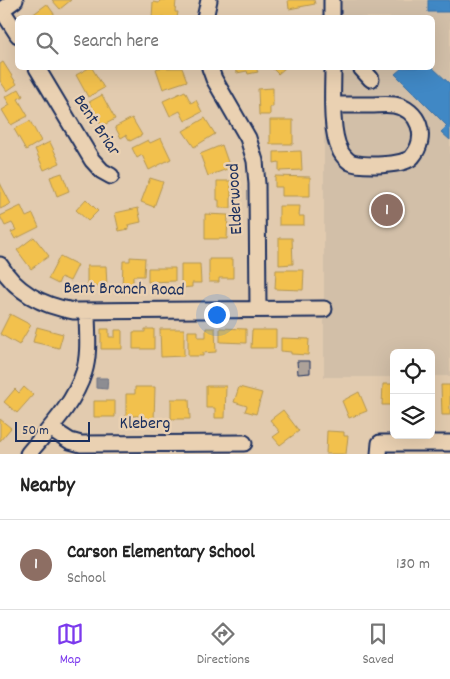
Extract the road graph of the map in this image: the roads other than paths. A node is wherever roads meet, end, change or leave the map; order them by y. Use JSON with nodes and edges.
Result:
{"nodes":[{"id":1,"x":15,"y":0,"type":"edge"},
{"id":2,"x":332,"y":0,"type":"edge"},
{"id":3,"x":1,"y":10,"type":"edge"},
{"id":4,"x":332,"y":15,"type":"edge"},
{"id":5,"x":15,"y":31,"type":"edge"},
{"id":6,"x":38,"y":70,"type":"edge"},
{"id":7,"x":211,"y":70,"type":"edge"},
{"id":8,"x":333,"y":70,"type":"edge"},
{"id":9,"x":333,"y":105,"type":"junction"},
{"id":10,"x":111,"y":176,"type":"dead end"},
{"id":11,"x":0,"y":265,"type":"edge"},
{"id":12,"x":324,"y":309,"type":"dead end"},
{"id":13,"x":258,"y":310,"type":"junction"},
{"id":14,"x":87,"y":311,"type":"junction"},
{"id":15,"x":50,"y":428,"type":"junction"},
{"id":16,"x":244,"y":442,"type":"dead end"},
{"id":17,"x":450,"y":443,"type":"edge"},
{"id":18,"x":171,"y":448,"type":"edge"},
{"id":19,"x":28,"y":454,"type":"edge"},
{"id":20,"x":379,"y":454,"type":"edge"}],
"edges":[{"from":1,"to":3,"type":"street"},
{"from":2,"to":4,"type":"street"},
{"from":3,"to":5,"type":"street"},
{"from":6,"to":10,"type":"street","name":"Bent Briar"},
{"from":7,"to":13,"type":"street","name":"Elderwood"},
{"from":8,"to":9,"type":"street"},
{"from":9,"to":9,"type":"street"},
{"from":11,"to":14,"type":"street","name":"Bent Branch Road"},
{"from":12,"to":13,"type":"street","name":"Bent Branch Road"},
{"from":13,"to":14,"type":"street","name":"Bent Branch Road"},
{"from":14,"to":15,"type":"street"},
{"from":15,"to":18,"type":"street","name":"Kleberg"},
{"from":15,"to":19,"type":"street"},
{"from":16,"to":18,"type":"street","name":"Kleberg"},
{"from":17,"to":20,"type":"street"}]}
